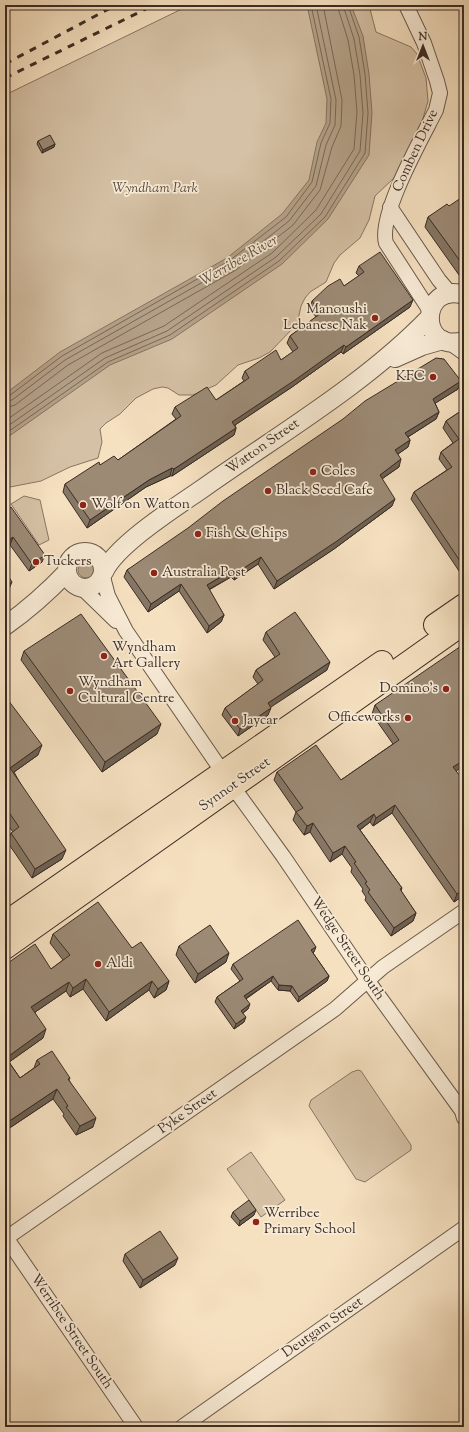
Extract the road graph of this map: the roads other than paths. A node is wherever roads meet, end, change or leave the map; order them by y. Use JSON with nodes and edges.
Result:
{"nodes":[{"id":1,"x":406,"y":5,"type":"edge"},
{"id":2,"x":390,"y":207,"type":"junction"},
{"id":3,"x":458,"y":293,"type":"edge"},
{"id":4,"x":429,"y":315,"type":"junction"},
{"id":5,"x":455,"y":344,"type":"edge"},
{"id":6,"x":381,"y":364,"type":"junction"},
{"id":7,"x":144,"y":530,"type":"junction"},
{"id":8,"x":89,"y":552,"type":"junction"},
{"id":9,"x":67,"y":572,"type":"junction"},
{"id":10,"x":103,"y":575,"type":"junction"},
{"id":11,"x":80,"y":588,"type":"junction"},
{"id":12,"x":464,"y":606,"type":"edge"},
{"id":13,"x":27,"y":611,"type":"junction"},
{"id":14,"x":464,"y":623,"type":"edge"},
{"id":15,"x":5,"y":626,"type":"edge"},
{"id":16,"x":126,"y":631,"type":"junction"},
{"id":17,"x":369,"y":680,"type":"junction"},
{"id":18,"x":227,"y":779,"type":"junction"},
{"id":19,"x":92,"y":874,"type":"junction"},
{"id":20,"x":464,"y":911,"type":"edge"},
{"id":21,"x":5,"y":923,"type":"edge"},
{"id":22,"x":5,"y":948,"type":"edge"},
{"id":23,"x":368,"y":981,"type":"junction"},
{"id":24,"x":463,"y":1114,"type":"edge"},
{"id":25,"x":464,"y":1228,"type":"edge"},
{"id":26,"x":5,"y":1238,"type":"edge"},
{"id":27,"x":136,"y":1427,"type":"edge"},
{"id":28,"x":182,"y":1427,"type":"edge"}],
"edges":[{"from":1,"to":2,"type":"street","name":"Comben Drive"},
{"from":2,"to":3,"type":"street","name":"Comben Drive"},
{"from":2,"to":4,"type":"street","name":"Comben Drive"},
{"from":3,"to":4,"type":"street","name":"Watton Street"},
{"from":4,"to":5,"type":"street"},
{"from":4,"to":6,"type":"street","name":"Watton Street"},
{"from":5,"to":6,"type":"street","name":"Watton Street"},
{"from":6,"to":7,"type":"street","name":"Watton Street"},
{"from":7,"to":8,"type":"street","name":"Watton Street"},
{"from":7,"to":10,"type":"street","name":"Watton Street"},
{"from":8,"to":9,"type":"street"},
{"from":8,"to":10,"type":"street"},
{"from":9,"to":11,"type":"street"},
{"from":9,"to":13,"type":"street"},
{"from":10,"to":11,"type":"street"},
{"from":10,"to":16,"type":"street","name":"Wedge Street South"},
{"from":11,"to":13,"type":"street"},
{"from":11,"to":16,"type":"street","name":"Wedge Street South"},
{"from":12,"to":17,"type":"highway","name":"Synnot Street"},
{"from":13,"to":15,"type":"street"},
{"from":14,"to":17,"type":"highway","name":"Synnot Street"},
{"from":16,"to":18,"type":"street","name":"Wedge Street South"},
{"from":17,"to":18,"type":"highway","name":"Synnot Street"},
{"from":18,"to":19,"type":"highway","name":"Synnot Street"},
{"from":18,"to":23,"type":"street","name":"Wedge Street South"},
{"from":19,"to":21,"type":"highway","name":"Synnot Street"},
{"from":19,"to":22,"type":"highway","name":"Synnot Street"},
{"from":20,"to":23,"type":"street","name":"Pyke Street"},
{"from":23,"to":24,"type":"street","name":"Wedge Street South"},
{"from":23,"to":26,"type":"street","name":"Pyke Street"},
{"from":25,"to":28,"type":"street","name":"Deutgam Street"},
{"from":26,"to":27,"type":"street","name":"Werribee Street South"}]}
